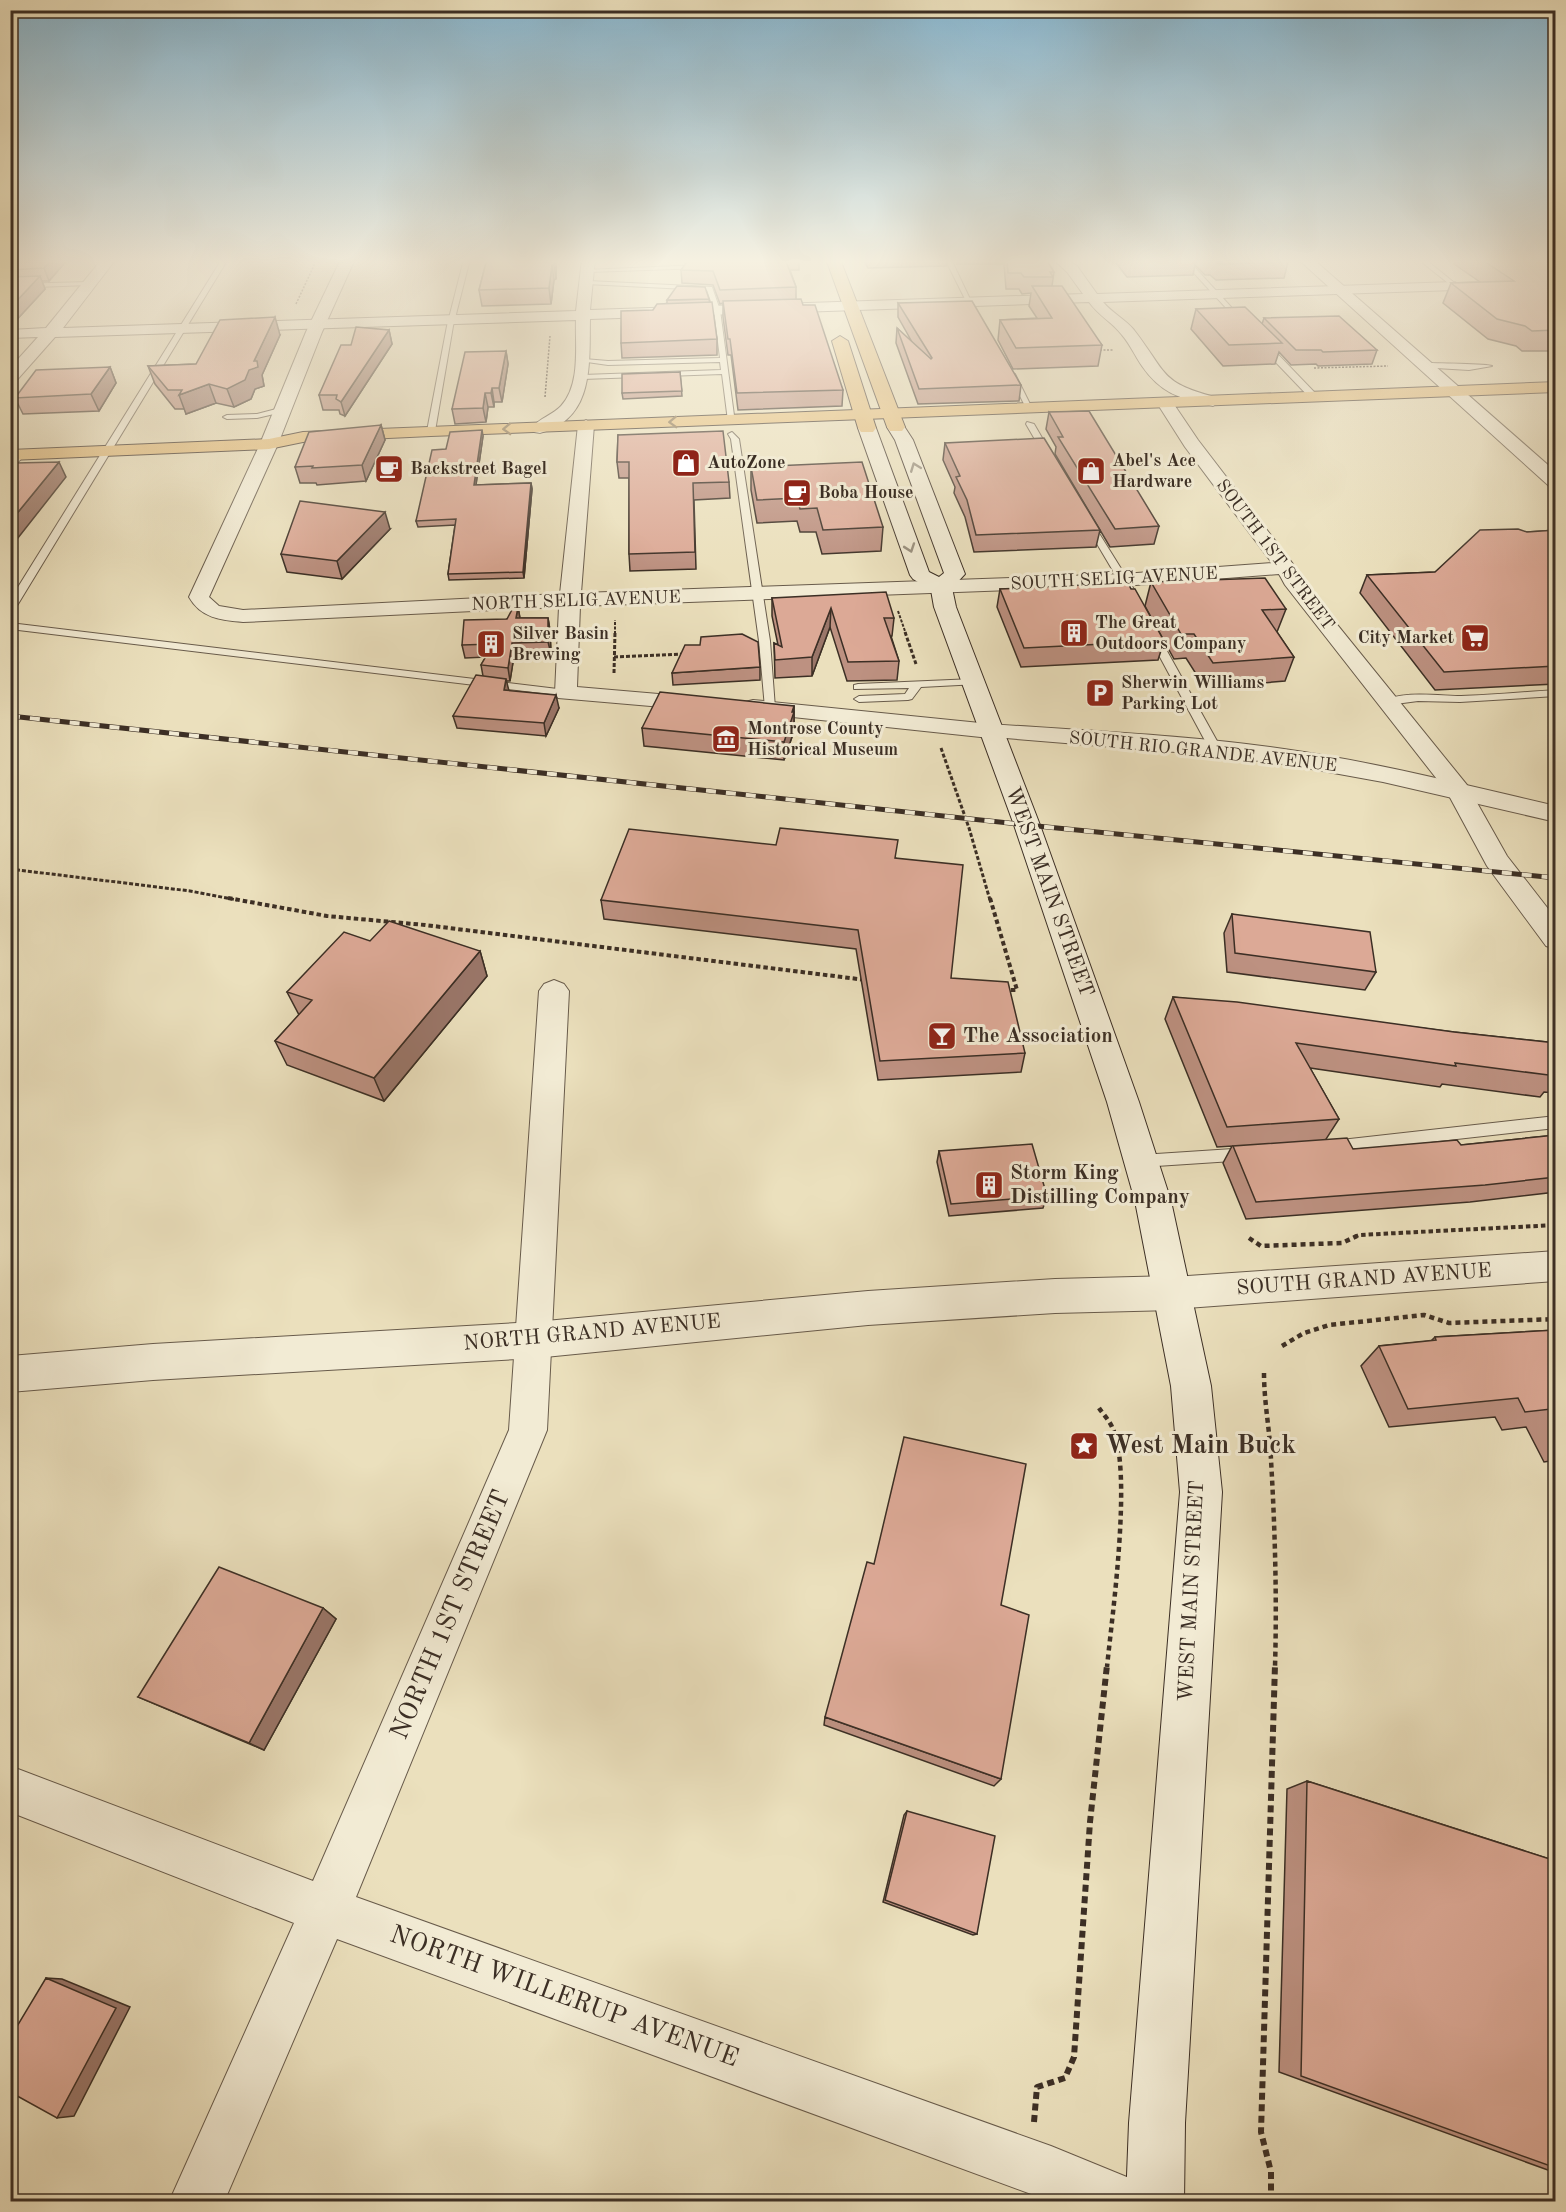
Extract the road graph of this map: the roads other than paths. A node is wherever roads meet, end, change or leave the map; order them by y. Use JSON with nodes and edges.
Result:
{"nodes":[{"id":1,"x":24,"y":362,"type":"edge"},
{"id":2,"x":163,"y":362,"type":"edge"},
{"id":3,"x":303,"y":362,"type":"edge"},
{"id":4,"x":444,"y":362,"type":"edge"},
{"id":5,"x":584,"y":362,"type":"edge"},
{"id":6,"x":599,"y":362,"type":"edge"},
{"id":7,"x":638,"y":362,"type":"edge"},
{"id":8,"x":724,"y":362,"type":"edge"},
{"id":9,"x":847,"y":362,"type":"edge"},
{"id":10,"x":871,"y":362,"type":"edge"},
{"id":11,"x":1004,"y":362,"type":"edge"},
{"id":12,"x":1133,"y":362,"type":"edge"},
{"id":13,"x":1148,"y":362,"type":"edge"},
{"id":14,"x":1280,"y":362,"type":"edge"},
{"id":15,"x":1419,"y":362,"type":"edge"},
{"id":16,"x":1422,"y":365,"type":"junction"},
{"id":17,"x":1488,"y":366,"type":"dead end"},
{"id":18,"x":726,"y":372,"type":"junction"},
{"id":19,"x":10,"y":378,"type":"edge"},
{"id":20,"x":581,"y":382,"type":"junction"},
{"id":21,"x":1556,"y":387,"type":"edge"},
{"id":22,"x":1452,"y":391,"type":"junction"},
{"id":23,"x":1314,"y":397,"type":"junction"},
{"id":24,"x":1214,"y":401,"type":"junction"},
{"id":25,"x":1556,"y":402,"type":"edge"},
{"id":26,"x":1139,"y":404,"type":"junction"},
{"id":27,"x":1467,"y":405,"type":"junction"},
{"id":28,"x":284,"y":409,"type":"junction"},
{"id":29,"x":1169,"y":410,"type":"junction"},
{"id":30,"x":1030,"y":416,"type":"junction"},
{"id":31,"x":226,"y":417,"type":"edge"},
{"id":32,"x":892,"y":420,"type":"junction"},
{"id":33,"x":865,"y":421,"type":"junction"},
{"id":34,"x":638,"y":423,"type":"junction"},
{"id":35,"x":540,"y":428,"type":"junction"},
{"id":36,"x":732,"y":428,"type":"junction"},
{"id":37,"x":431,"y":431,"type":"junction"},
{"id":38,"x":586,"y":433,"type":"junction"},
{"id":39,"x":269,"y":444,"type":"junction"},
{"id":40,"x":109,"y":452,"type":"junction"},
{"id":41,"x":1051,"y":459,"type":"edge"},
{"id":42,"x":14,"y":460,"type":"edge"},
{"id":43,"x":1556,"y":482,"type":"edge"},
{"id":44,"x":1081,"y":510,"type":"edge"},
{"id":45,"x":1286,"y":568,"type":"junction"},
{"id":46,"x":1123,"y":580,"type":"junction"},
{"id":47,"x":941,"y":587,"type":"junction"},
{"id":48,"x":758,"y":593,"type":"junction"},
{"id":49,"x":1134,"y":599,"type":"edge"},
{"id":50,"x":570,"y":600,"type":"junction"},
{"id":51,"x":10,"y":609,"type":"edge"},
{"id":52,"x":1145,"y":620,"type":"edge"},
{"id":53,"x":10,"y":626,"type":"edge"},
{"id":54,"x":974,"y":682,"type":"junction"},
{"id":55,"x":920,"y":684,"type":"junction"},
{"id":56,"x":566,"y":693,"type":"junction"},
{"id":57,"x":1556,"y":693,"type":"edge"},
{"id":58,"x":1388,"y":702,"type":"junction"},
{"id":59,"x":770,"y":708,"type":"junction"},
{"id":60,"x":856,"y":708,"type":"junction"},
{"id":61,"x":990,"y":731,"type":"junction"},
{"id":62,"x":1216,"y":750,"type":"junction"},
{"id":63,"x":1458,"y":790,"type":"junction"},
{"id":64,"x":1556,"y":814,"type":"edge"},
{"id":65,"x":1556,"y":939,"type":"edge"},
{"id":66,"x":554,"y":991,"type":"dead end"},
{"id":67,"x":1556,"y":1122,"type":"edge"},
{"id":68,"x":1312,"y":1149,"type":"edge"},
{"id":69,"x":1267,"y":1152,"type":"edge"},
{"id":70,"x":1141,"y":1161,"type":"junction"},
{"id":71,"x":1556,"y":1266,"type":"edge"},
{"id":72,"x":1173,"y":1293,"type":"junction"},
{"id":73,"x":535,"y":1340,"type":"junction"},
{"id":74,"x":10,"y":1374,"type":"edge"},
{"id":75,"x":10,"y":1789,"type":"edge"},
{"id":76,"x":326,"y":1911,"type":"junction"},
{"id":77,"x":196,"y":2202,"type":"edge"},
{"id":78,"x":1119,"y":2202,"type":"edge"},
{"id":79,"x":1155,"y":2202,"type":"edge"}],
"edges":[{"from":1,"to":19,"type":"street"},
{"from":2,"to":40,"type":"lane"},
{"from":3,"to":28,"type":"street"},
{"from":4,"to":37,"type":"lane"},
{"from":5,"to":20,"type":"street"},
{"from":6,"to":7,"type":"lane"},
{"from":8,"to":18,"type":"lane"},
{"from":9,"to":33,"type":"main road"},
{"from":10,"to":32,"type":"main road"},
{"from":11,"to":30,"type":"lane"},
{"from":12,"to":26,"type":"street"},
{"from":13,"to":24,"type":"street"},
{"from":14,"to":23,"type":"lane"},
{"from":15,"to":16,"type":"street"},
{"from":16,"to":17,"type":"lane"},
{"from":16,"to":22,"type":"street"},
{"from":18,"to":20,"type":"lane"},
{"from":18,"to":36,"type":"lane"},
{"from":20,"to":34,"type":"street"},
{"from":20,"to":35,"type":"street"},
{"from":21,"to":22,"type":"main road"},
{"from":22,"to":23,"type":"main road"},
{"from":22,"to":27,"type":"street"},
{"from":23,"to":24,"type":"main road"},
{"from":24,"to":29,"type":"main road"},
{"from":25,"to":27,"type":"main road"},
{"from":26,"to":29,"type":"main road"},
{"from":26,"to":30,"type":"main road"},
{"from":27,"to":29,"type":"main road"},
{"from":27,"to":43,"type":"street"},
{"from":28,"to":31,"type":"lane"},
{"from":28,"to":39,"type":"street"},
{"from":29,"to":30,"type":"main road"},
{"from":29,"to":45,"type":"street","name":"SOUTH 1ST STREET"},
{"from":30,"to":32,"type":"main road"},
{"from":30,"to":41,"type":"lane"},
{"from":32,"to":33,"type":"main road"},
{"from":47,"to":32,"type":"street","one_way":true},
{"from":33,"to":36,"type":"main road"},
{"from":33,"to":47,"type":"street","one_way":true},
{"from":36,"to":34,"type":"main road","one_way":true},
{"from":34,"to":38,"type":"main road"},
{"from":35,"to":37,"type":"main road","one_way":true},
{"from":35,"to":38,"type":"main road"},
{"from":36,"to":38,"type":"main road"},
{"from":36,"to":48,"type":"lane"},
{"from":37,"to":39,"type":"main road"},
{"from":38,"to":39,"type":"main road"},
{"from":38,"to":50,"type":"street"},
{"from":39,"to":40,"type":"main road"},
{"from":39,"to":50,"type":"street","name":"NORTH SELIG AVENUE"},
{"from":40,"to":42,"type":"main road"},
{"from":40,"to":51,"type":"lane"},
{"from":44,"to":46,"type":"lane"},
{"from":45,"to":46,"type":"street","name":"SOUTH SELIG AVENUE"},
{"from":45,"to":58,"type":"street","name":"SOUTH 1ST STREET"},
{"from":46,"to":47,"type":"street","name":"SOUTH SELIG AVENUE"},
{"from":46,"to":49,"type":"lane"},
{"from":47,"to":48,"type":"street","name":"NORTH SELIG AVENUE"},
{"from":47,"to":54,"type":"street","name":"WEST MAIN STREET"},
{"from":48,"to":50,"type":"street","name":"NORTH SELIG AVENUE"},
{"from":48,"to":59,"type":"lane"},
{"from":50,"to":56,"type":"street"},
{"from":52,"to":62,"type":"lane"},
{"from":53,"to":56,"type":"lane"},
{"from":54,"to":55,"type":"lane"},
{"from":54,"to":61,"type":"street","name":"WEST MAIN STREET"},
{"from":55,"to":60,"type":"lane"},
{"from":55,"to":60,"type":"lane"},
{"from":56,"to":59,"type":"street"},
{"from":57,"to":58,"type":"lane"},
{"from":58,"to":63,"type":"street","name":"SOUTH 1ST STREET"},
{"from":59,"to":60,"type":"street"},
{"from":60,"to":61,"type":"street"},
{"from":61,"to":62,"type":"street","name":"SOUTH RIO GRANDE AVENUE"},
{"from":61,"to":70,"type":"street","name":"WEST MAIN STREET"},
{"from":62,"to":63,"type":"street","name":"SOUTH RIO GRANDE AVENUE"},
{"from":63,"to":64,"type":"street","name":"SOUTH RIO GRANDE AVENUE"},
{"from":63,"to":65,"type":"street","name":"SOUTH 1ST STREET"},
{"from":66,"to":73,"type":"street","name":"NORTH 1ST STREET"},
{"from":67,"to":68,"type":"lane"},
{"from":69,"to":70,"type":"lane"},
{"from":70,"to":72,"type":"street","name":"WEST MAIN STREET"},
{"from":71,"to":72,"type":"street","name":"SOUTH GRAND AVENUE"},
{"from":72,"to":73,"type":"street","name":"NORTH GRAND AVENUE"},
{"from":72,"to":79,"type":"street","name":"WEST MAIN STREET"},
{"from":73,"to":74,"type":"street","name":"NORTH GRAND AVENUE"},
{"from":73,"to":76,"type":"street","name":"NORTH 1ST STREET"},
{"from":75,"to":76,"type":"street","name":"NORTH WILLERUP AVENUE"},
{"from":76,"to":77,"type":"street","name":"NORTH 1ST STREET"},
{"from":76,"to":78,"type":"street","name":"NORTH WILLERUP AVENUE"}]}
